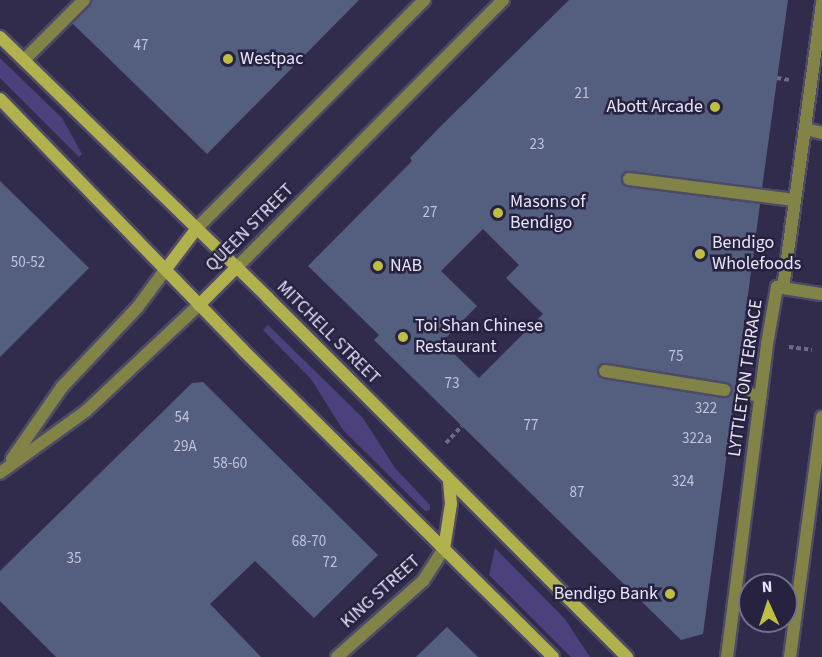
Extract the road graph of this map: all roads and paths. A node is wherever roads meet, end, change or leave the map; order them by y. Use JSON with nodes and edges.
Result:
{"nodes":[{"id":1,"x":84,"y":0,"type":"edge"},
{"id":2,"x":424,"y":0,"type":"edge"},
{"id":3,"x":504,"y":0,"type":"edge"},
{"id":4,"x":822,"y":3,"type":"edge"},
{"id":5,"x":0,"y":37,"type":"edge"},
{"id":6,"x":819,"y":41,"type":"edge"},
{"id":7,"x":24,"y":60,"type":"junction"},
{"id":8,"x":777,"y":78,"type":"dead end"},
{"id":9,"x":793,"y":80,"type":"dead end"},
{"id":10,"x":0,"y":99,"type":"edge"},
{"id":11,"x":806,"y":129,"type":"junction"},
{"id":12,"x":822,"y":132,"type":"edge"},
{"id":13,"x":629,"y":179,"type":"dead end"},
{"id":14,"x":795,"y":200,"type":"junction"},
{"id":15,"x":197,"y":228,"type":"junction"},
{"id":16,"x":237,"y":267,"type":"junction"},
{"id":17,"x":166,"y":269,"type":"junction"},
{"id":18,"x":783,"y":288,"type":"junction"},
{"id":19,"x":822,"y":294,"type":"edge"},
{"id":20,"x":199,"y":305,"type":"junction"},
{"id":21,"x":785,"y":347,"type":"dead end"},
{"id":22,"x":812,"y":350,"type":"dead end"},
{"id":23,"x":605,"y":371,"type":"dead end"},
{"id":24,"x":724,"y":390,"type":"dead end"},
{"id":25,"x":745,"y":393,"type":"dead end"},
{"id":26,"x":761,"y":396,"type":"junction"},
{"id":27,"x":822,"y":417,"type":"edge"},
{"id":28,"x":4,"y":469,"type":"edge"},
{"id":29,"x":449,"y":481,"type":"junction"},
{"id":30,"x":444,"y":549,"type":"junction"},
{"id":31,"x":337,"y":657,"type":"edge"},
{"id":32,"x":553,"y":657,"type":"edge"},
{"id":33,"x":627,"y":657,"type":"edge"},
{"id":34,"x":727,"y":657,"type":"edge"},
{"id":35,"x":790,"y":657,"type":"edge"}],
"edges":[{"from":1,"to":7,"type":"street"},
{"from":2,"to":15,"type":"street","name":"QUEEN STREET"},
{"from":3,"to":16,"type":"street","name":"QUEEN STREET"},
{"from":4,"to":6,"type":"street","name":"LYTTLETON TERRACE"},
{"from":5,"to":7,"type":"street","name":"MITCHELL STREET"},
{"from":6,"to":11,"type":"street","name":"LYTTLETON TERRACE"},
{"from":7,"to":15,"type":"street","name":"MITCHELL STREET"},
{"from":8,"to":9,"type":"path"},
{"from":10,"to":17,"type":"street"},
{"from":11,"to":12,"type":"street"},
{"from":11,"to":14,"type":"street","name":"LYTTLETON TERRACE"},
{"from":13,"to":14,"type":"street"},
{"from":14,"to":18,"type":"street","name":"LYTTLETON TERRACE"},
{"from":15,"to":16,"type":"street","name":"MITCHELL STREET"},
{"from":15,"to":17,"type":"street","name":"QUEEN STREET"},
{"from":16,"to":20,"type":"street","name":"QUEEN STREET"},
{"from":16,"to":29,"type":"street","name":"MITCHELL STREET"},
{"from":17,"to":20,"type":"street"},
{"from":17,"to":28,"type":"street","name":"QUEEN STREET"},
{"from":18,"to":19,"type":"street"},
{"from":18,"to":26,"type":"street","name":"LYTTLETON TERRACE"},
{"from":20,"to":28,"type":"street","name":"QUEEN STREET"},
{"from":20,"to":30,"type":"street"},
{"from":21,"to":22,"type":"path"},
{"from":23,"to":24,"type":"street"},
{"from":25,"to":26,"type":"street"},
{"from":26,"to":34,"type":"street","name":"LYTTLETON TERRACE"},
{"from":27,"to":35,"type":"street"},
{"from":29,"to":30,"type":"street"},
{"from":29,"to":33,"type":"street","name":"MITCHELL STREET"},
{"from":30,"to":31,"type":"street","name":"KING STREET"},
{"from":30,"to":32,"type":"street"}]}
